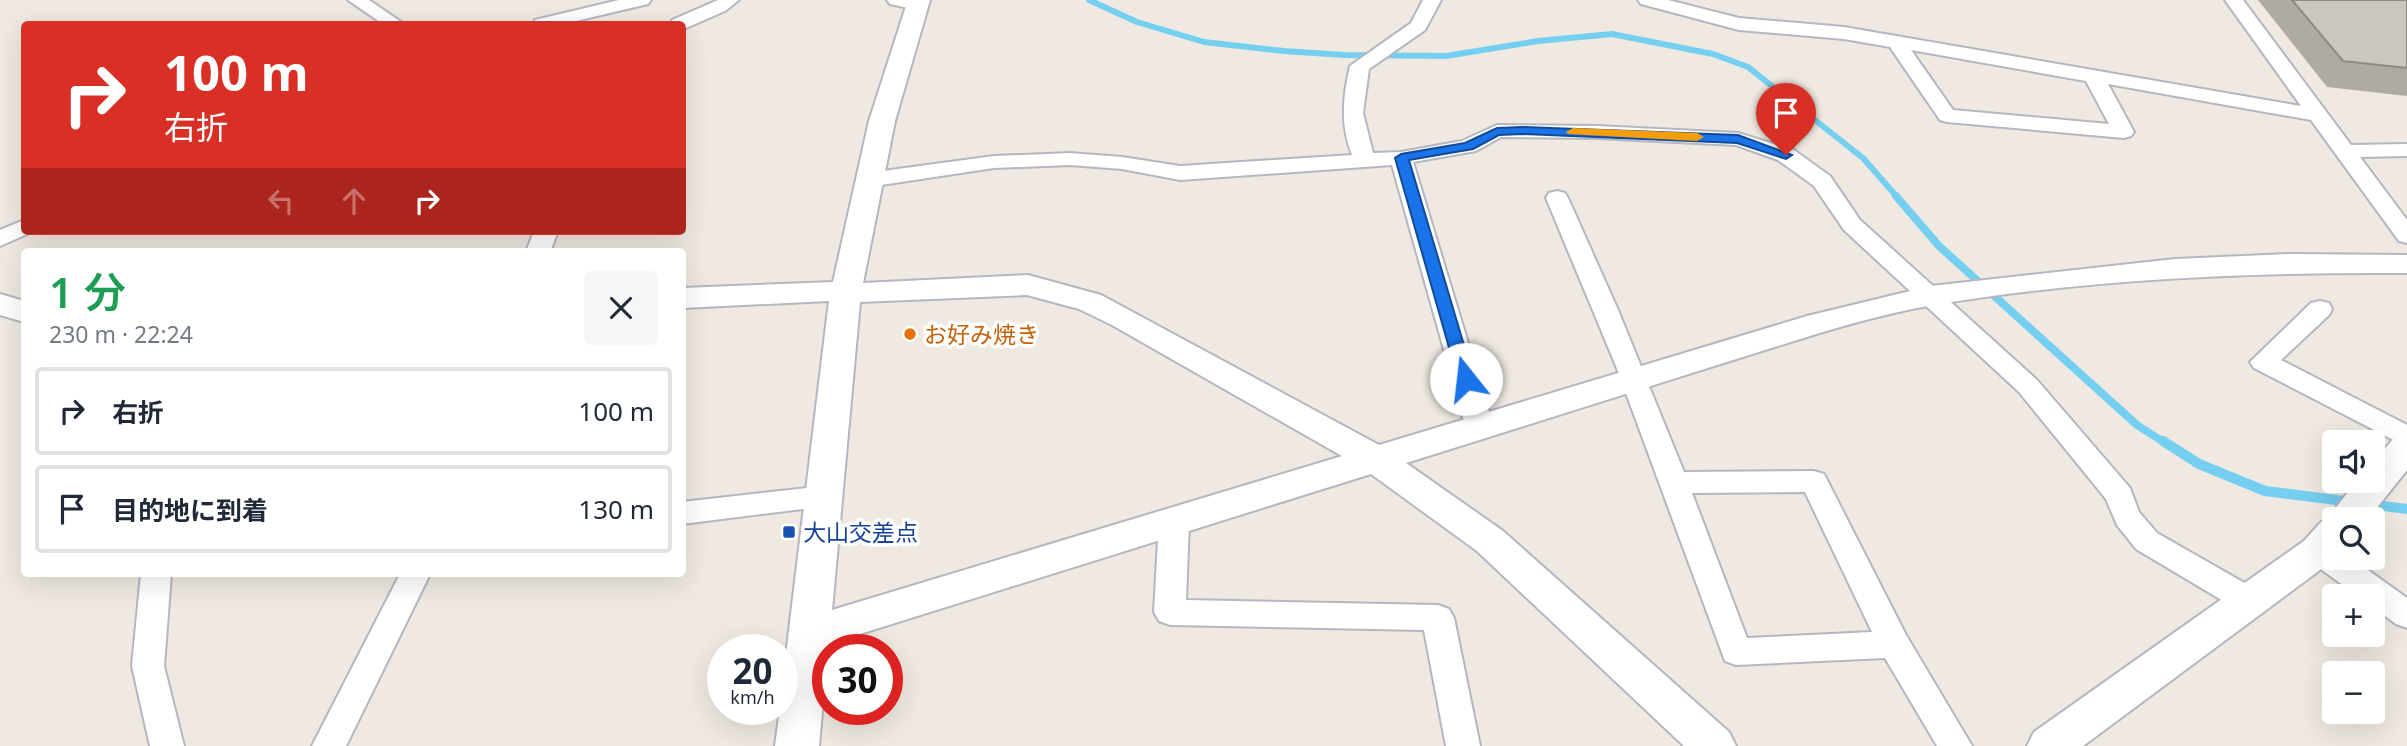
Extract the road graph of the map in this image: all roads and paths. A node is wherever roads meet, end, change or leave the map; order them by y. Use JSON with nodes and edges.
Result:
{"nodes":[{"id":1,"x":357,"y":0,"type":"edge"},
{"id":2,"x":642,"y":0,"type":"edge"},
{"id":3,"x":730,"y":0,"type":"edge"},
{"id":4,"x":1647,"y":0,"type":"edge"},
{"id":5,"x":2234,"y":0,"type":"edge"},
{"id":6,"x":1425,"y":1,"type":"edge"},
{"id":7,"x":910,"y":2,"type":"edge"},
{"id":8,"x":391,"y":21,"type":"edge"},
{"id":9,"x":554,"y":21,"type":"edge"},
{"id":10,"x":685,"y":21,"type":"edge"},
{"id":11,"x":1896,"y":42,"type":"junction"},
{"id":12,"x":2093,"y":76,"type":"junction"},
{"id":13,"x":2319,"y":115,"type":"junction"},
{"id":14,"x":2407,"y":150,"type":"edge"},
{"id":15,"x":2346,"y":151,"type":"junction"},
{"id":16,"x":1401,"y":158,"type":"junction"},
{"id":17,"x":1365,"y":160,"type":"junction"},
{"id":18,"x":868,"y":180,"type":"junction"},
{"id":19,"x":1557,"y":198,"type":"dead end"},
{"id":20,"x":21,"y":228,"type":"edge"},
{"id":21,"x":2407,"y":236,"type":"edge"},
{"id":22,"x":0,"y":239,"type":"edge"},
{"id":23,"x":2407,"y":264,"type":"edge"},
{"id":24,"x":846,"y":291,"type":"junction"},
{"id":25,"x":1931,"y":296,"type":"junction"},
{"id":26,"x":686,"y":298,"type":"edge"},
{"id":27,"x":0,"y":304,"type":"edge"},
{"id":28,"x":2320,"y":309,"type":"dead end"},
{"id":29,"x":21,"y":311,"type":"edge"},
{"id":30,"x":1633,"y":381,"type":"junction"},
{"id":31,"x":1480,"y":428,"type":"junction"},
{"id":32,"x":2407,"y":437,"type":"edge"},
{"id":33,"x":2407,"y":446,"type":"edge"},
{"id":34,"x":1377,"y":460,"type":"junction"},
{"id":35,"x":1675,"y":483,"type":"junction"},
{"id":36,"x":825,"y":497,"type":"junction"},
{"id":37,"x":2356,"y":507,"type":"edge"},
{"id":38,"x":686,"y":513,"type":"edge"},
{"id":39,"x":1174,"y":522,"type":"junction"},
{"id":40,"x":2322,"y":545,"type":"edge"},
{"id":41,"x":2357,"y":570,"type":"edge"},
{"id":42,"x":156,"y":577,"type":"edge"},
{"id":43,"x":413,"y":577,"type":"edge"},
{"id":44,"x":2250,"y":602,"type":"junction"},
{"id":45,"x":2407,"y":615,"type":"edge"},
{"id":46,"x":810,"y":633,"type":"junction"},
{"id":47,"x":1894,"y":644,"type":"junction"},
{"id":48,"x":167,"y":746,"type":"edge"},
{"id":49,"x":328,"y":746,"type":"edge"},
{"id":50,"x":797,"y":746,"type":"edge"},
{"id":51,"x":1463,"y":746,"type":"edge"},
{"id":52,"x":1714,"y":746,"type":"edge"},
{"id":53,"x":1955,"y":746,"type":"edge"},
{"id":54,"x":2049,"y":746,"type":"edge"}],
"edges":[{"from":1,"to":8,"type":"street"},
{"from":2,"to":9,"type":"street"},
{"from":3,"to":10,"type":"street"},
{"from":4,"to":11,"type":"street"},
{"from":5,"to":13,"type":"street"},
{"from":6,"to":17,"type":"street"},
{"from":7,"to":18,"type":"street"},
{"from":11,"to":12,"type":"street"},
{"from":11,"to":12,"type":"street"},
{"from":12,"to":13,"type":"street"},
{"from":13,"to":15,"type":"street"},
{"from":14,"to":15,"type":"street"},
{"from":15,"to":21,"type":"street"},
{"from":16,"to":17,"type":"street"},
{"from":16,"to":25,"type":"street"},
{"from":16,"to":31,"type":"street"},
{"from":17,"to":18,"type":"street"},
{"from":18,"to":24,"type":"street"},
{"from":19,"to":30,"type":"street"},
{"from":20,"to":22,"type":"street"},
{"from":23,"to":25,"type":"street"},
{"from":24,"to":26,"type":"street"},
{"from":24,"to":34,"type":"street"},
{"from":24,"to":36,"type":"street"},
{"from":25,"to":30,"type":"street"},
{"from":25,"to":44,"type":"street"},
{"from":27,"to":29,"type":"street"},
{"from":28,"to":32,"type":"street"},
{"from":30,"to":31,"type":"street"},
{"from":30,"to":35,"type":"street"},
{"from":31,"to":34,"type":"street"},
{"from":33,"to":37,"type":"street"},
{"from":34,"to":39,"type":"street"},
{"from":34,"to":52,"type":"street"},
{"from":35,"to":47,"type":"street"},
{"from":35,"to":47,"type":"street"},
{"from":36,"to":38,"type":"street"},
{"from":36,"to":46,"type":"street"},
{"from":39,"to":46,"type":"street"},
{"from":39,"to":51,"type":"street"},
{"from":40,"to":44,"type":"street"},
{"from":41,"to":45,"type":"street"},
{"from":42,"to":48,"type":"street"},
{"from":43,"to":49,"type":"street"},
{"from":44,"to":54,"type":"street"},
{"from":46,"to":50,"type":"street"},
{"from":47,"to":53,"type":"street"}]}
